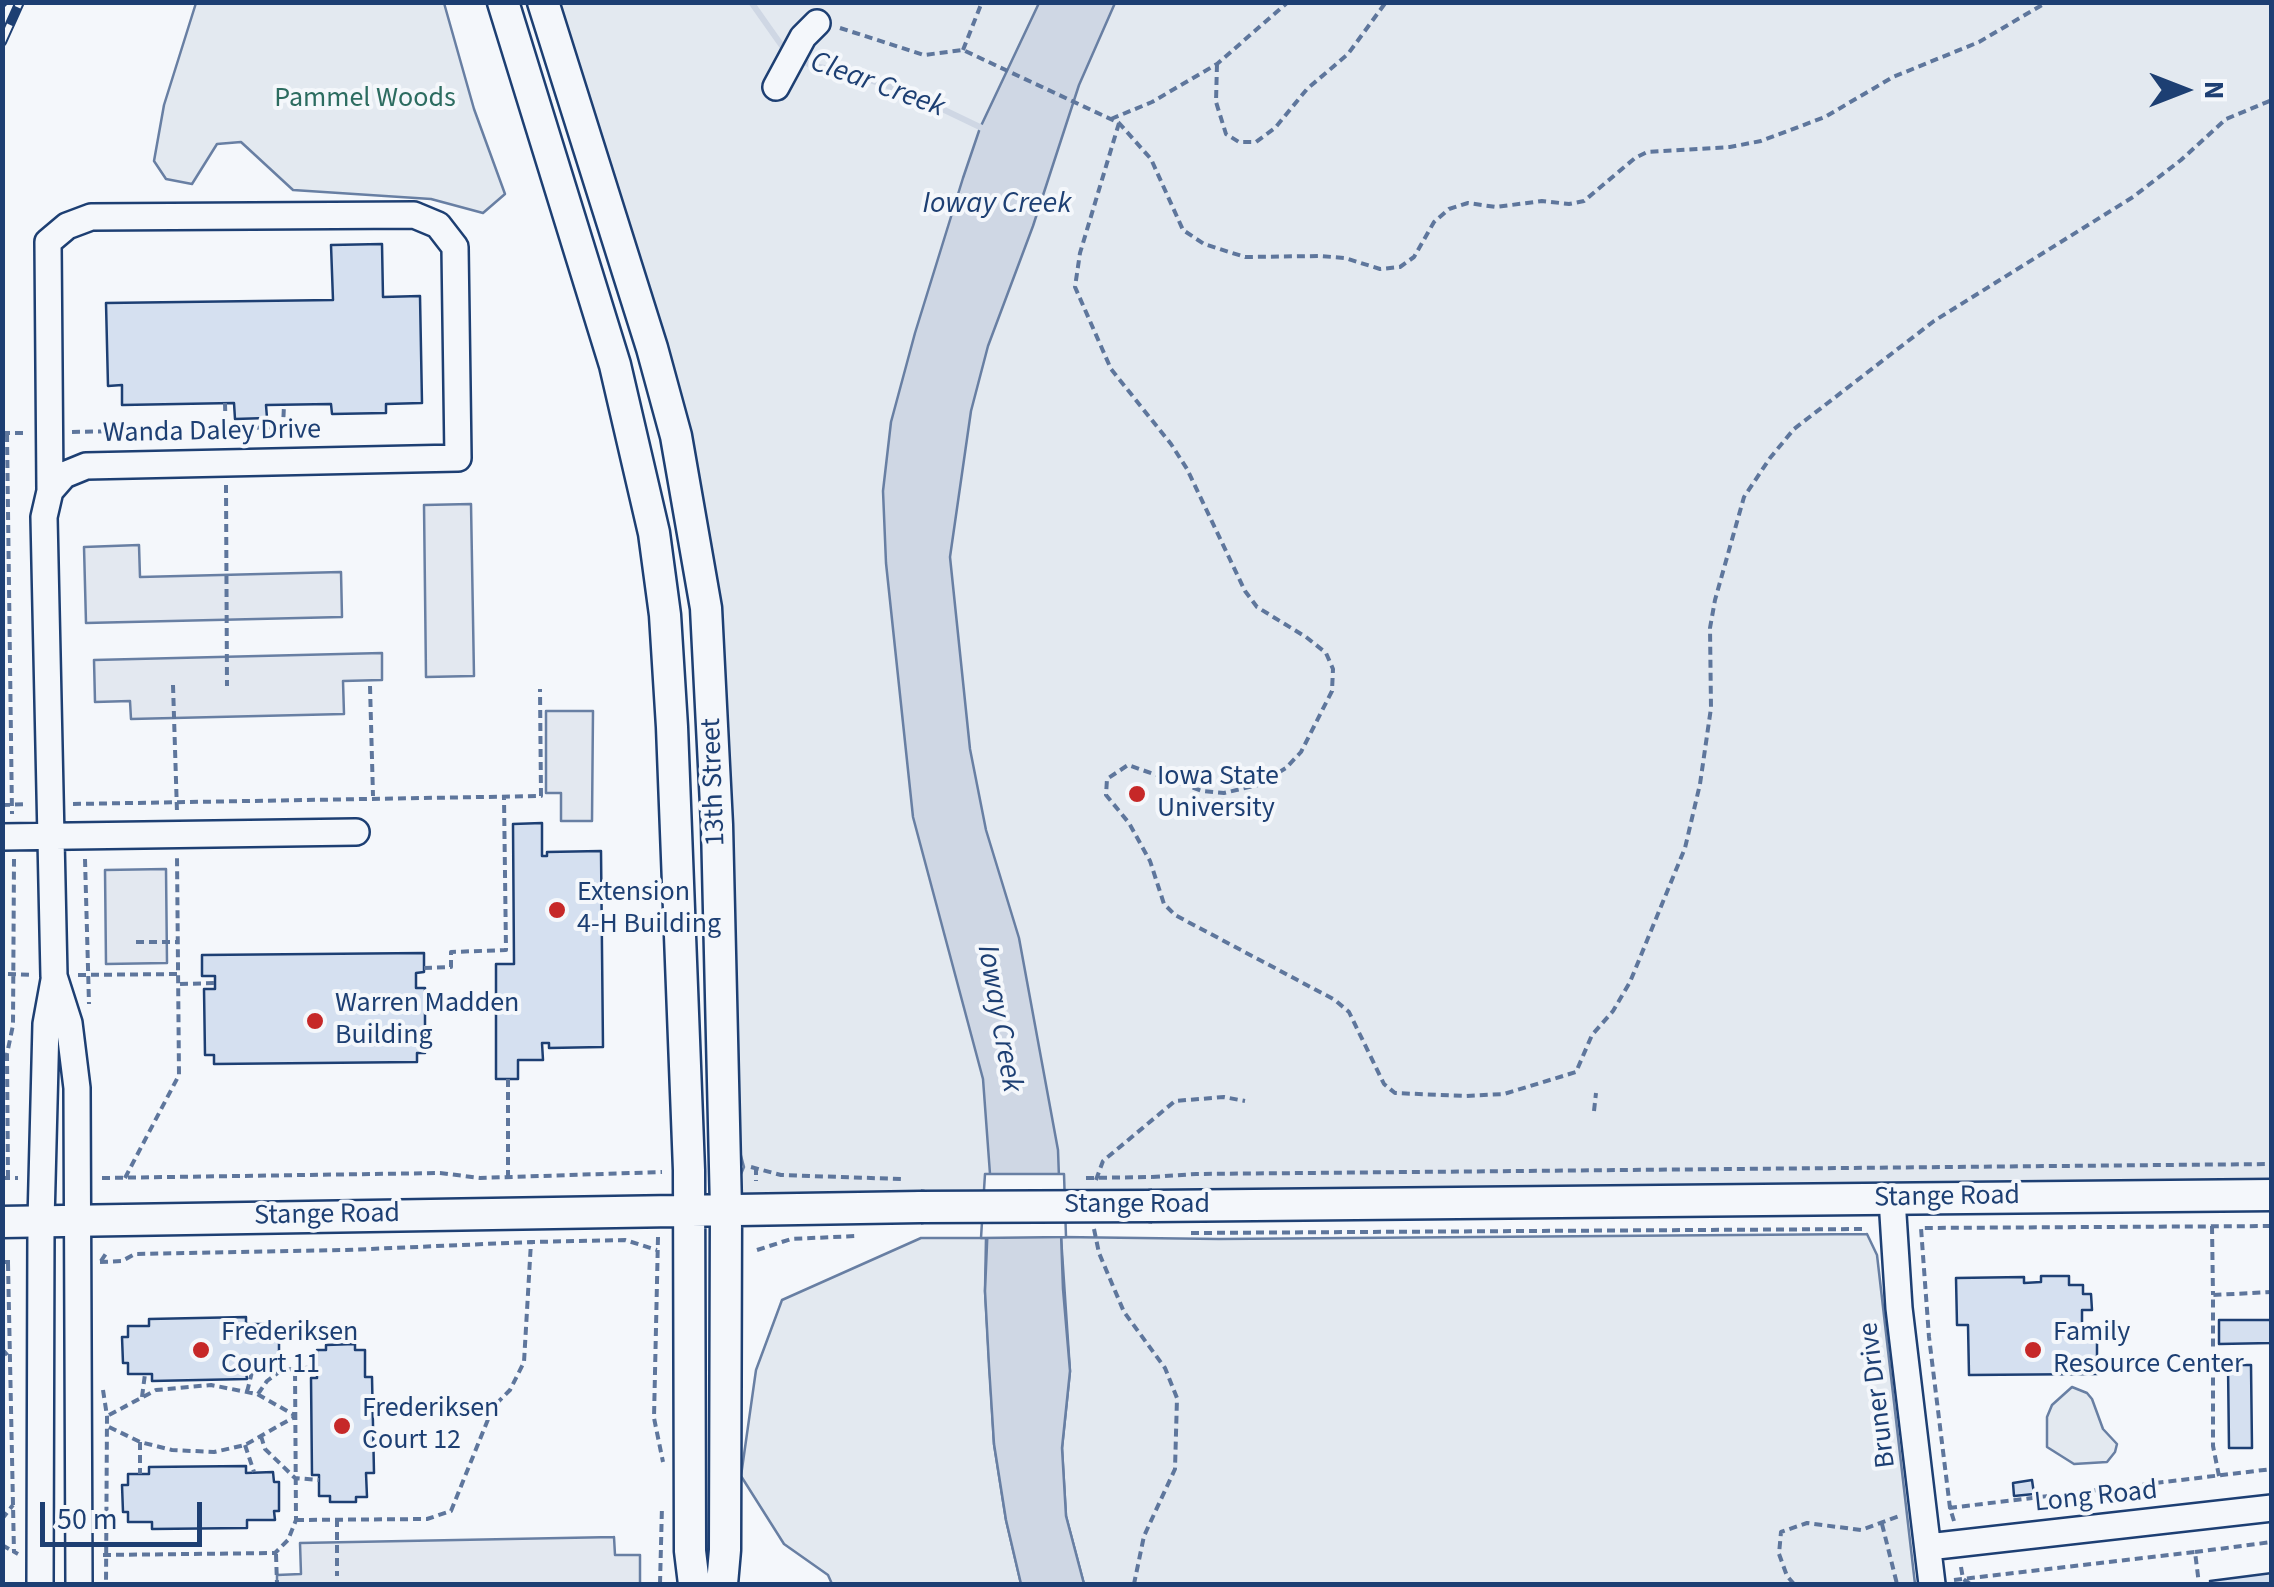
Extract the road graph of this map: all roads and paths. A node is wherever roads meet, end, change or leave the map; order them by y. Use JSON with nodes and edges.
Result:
{"nodes":[{"id":1,"x":503,"y":2,"type":"edge"},
{"id":2,"x":543,"y":2,"type":"edge"},
{"id":3,"x":982,"y":2,"type":"edge"},
{"id":4,"x":1288,"y":2,"type":"edge"},
{"id":5,"x":1386,"y":2,"type":"edge"},
{"id":6,"x":2047,"y":2,"type":"edge"},
{"id":7,"x":810,"y":30,"type":"joint"},
{"id":8,"x":963,"y":50,"type":"junction"},
{"id":9,"x":1217,"y":64,"type":"junction"},
{"id":10,"x":776,"y":87,"type":"dead end"},
{"id":11,"x":2272,"y":100,"type":"edge"},
{"id":12,"x":1111,"y":119,"type":"junction"},
{"id":13,"x":1119,"y":124,"type":"junction"},
{"id":14,"x":226,"y":403,"type":"dead end"},
{"id":15,"x":284,"y":405,"type":"dead end"},
{"id":16,"x":226,"y":428,"type":"junction"},
{"id":17,"x":50,"y":433,"type":"junction"},
{"id":18,"x":4,"y":434,"type":"edge"},
{"id":19,"x":226,"y":463,"type":"junction"},
{"id":20,"x":50,"y":491,"type":"junction"},
{"id":21,"x":173,"y":685,"type":"dead end"},
{"id":22,"x":227,"y":686,"type":"dead end"},
{"id":23,"x":370,"y":686,"type":"dead end"},
{"id":24,"x":540,"y":689,"type":"dead end"},
{"id":25,"x":504,"y":796,"type":"junction"},
{"id":26,"x":372,"y":797,"type":"junction"},
{"id":27,"x":177,"y":802,"type":"junction"},
{"id":28,"x":50,"y":803,"type":"junction"},
{"id":29,"x":2,"y":805,"type":"edge"},
{"id":30,"x":11,"y":805,"type":"junction"},
{"id":31,"x":356,"y":832,"type":"dead end"},
{"id":32,"x":177,"y":834,"type":"junction"},
{"id":33,"x":84,"y":836,"type":"junction"},
{"id":34,"x":8,"y":837,"type":"edge"},
{"id":35,"x":50,"y":837,"type":"junction"},
{"id":36,"x":136,"y":942,"type":"dead end"},
{"id":37,"x":178,"y":942,"type":"junction"},
{"id":38,"x":424,"y":968,"type":"dead end"},
{"id":39,"x":11,"y":974,"type":"junction"},
{"id":40,"x":86,"y":974,"type":"junction"},
{"id":41,"x":178,"y":974,"type":"junction"},
{"id":42,"x":54,"y":976,"type":"junction"},
{"id":43,"x":215,"y":983,"type":"dead end"},
{"id":44,"x":178,"y":984,"type":"junction"},
{"id":45,"x":90,"y":1009,"type":"dead end"},
{"id":46,"x":508,"y":1079,"type":"dead end"},
{"id":47,"x":1596,"y":1094,"type":"dead end"},
{"id":48,"x":1245,"y":1101,"type":"dead end"},
{"id":49,"x":1594,"y":1111,"type":"dead end"},
{"id":50,"x":2272,"y":1164,"type":"edge"},
{"id":51,"x":665,"y":1165,"type":"dead end"},
{"id":52,"x":744,"y":1167,"type":"dead end"},
{"id":53,"x":756,"y":1168,"type":"junction"},
{"id":54,"x":102,"y":1170,"type":"dead end"},
{"id":55,"x":672,"y":1171,"type":"dead end"},
{"id":56,"x":661,"y":1172,"type":"junction"},
{"id":57,"x":5,"y":1178,"type":"edge"},
{"id":58,"x":19,"y":1178,"type":"dead end"},
{"id":59,"x":125,"y":1178,"type":"junction"},
{"id":60,"x":508,"y":1178,"type":"junction"},
{"id":61,"x":756,"y":1180,"type":"dead end"},
{"id":62,"x":902,"y":1180,"type":"dead end"},
{"id":63,"x":1093,"y":1186,"type":"dead end"},
{"id":64,"x":1152,"y":1192,"type":"junction"},
{"id":65,"x":2272,"y":1195,"type":"edge"},
{"id":66,"x":1892,"y":1199,"type":"junction"},
{"id":67,"x":689,"y":1209,"type":"junction"},
{"id":68,"x":726,"y":1209,"type":"junction"},
{"id":69,"x":77,"y":1221,"type":"junction"},
{"id":70,"x":1092,"y":1221,"type":"dead end"},
{"id":71,"x":2,"y":1222,"type":"edge"},
{"id":72,"x":41,"y":1222,"type":"junction"},
{"id":73,"x":2212,"y":1226,"type":"junction"},
{"id":74,"x":2272,"y":1226,"type":"edge"},
{"id":75,"x":1862,"y":1229,"type":"dead end"},
{"id":76,"x":1188,"y":1233,"type":"dead end"},
{"id":77,"x":865,"y":1236,"type":"dead end"},
{"id":78,"x":658,"y":1238,"type":"dead end"},
{"id":79,"x":757,"y":1238,"type":"dead end"},
{"id":80,"x":531,"y":1242,"type":"junction"},
{"id":81,"x":657,"y":1250,"type":"junction"},
{"id":82,"x":746,"y":1250,"type":"dead end"},
{"id":83,"x":757,"y":1250,"type":"junction"},
{"id":84,"x":107,"y":1252,"type":"dead end"},
{"id":85,"x":8,"y":1262,"type":"edge"},
{"id":86,"x":2272,"y":1292,"type":"edge"},
{"id":87,"x":2213,"y":1295,"type":"junction"},
{"id":88,"x":2,"y":1349,"type":"edge"},
{"id":89,"x":10,"y":1358,"type":"junction"},
{"id":90,"x":295,"y":1367,"type":"junction"},
{"id":91,"x":317,"y":1367,"type":"dead end"},
{"id":92,"x":252,"y":1372,"type":"dead end"},
{"id":93,"x":145,"y":1374,"type":"dead end"},
{"id":94,"x":102,"y":1383,"type":"dead end"},
{"id":95,"x":248,"y":1392,"type":"junction"},
{"id":96,"x":258,"y":1394,"type":"junction"},
{"id":97,"x":142,"y":1397,"type":"junction"},
{"id":98,"x":107,"y":1416,"type":"junction"},
{"id":99,"x":296,"y":1416,"type":"junction"},
{"id":100,"x":107,"y":1426,"type":"junction"},
{"id":101,"x":261,"y":1436,"type":"junction"},
{"id":102,"x":140,"y":1442,"type":"junction"},
{"id":103,"x":244,"y":1445,"type":"junction"},
{"id":104,"x":663,"y":1465,"type":"dead end"},
{"id":105,"x":2272,"y":1469,"type":"edge"},
{"id":106,"x":254,"y":1472,"type":"dead end"},
{"id":107,"x":140,"y":1474,"type":"dead end"},
{"id":108,"x":2219,"y":1476,"type":"junction"},
{"id":109,"x":295,"y":1478,"type":"junction"},
{"id":110,"x":318,"y":1480,"type":"dead end"},
{"id":111,"x":662,"y":1505,"type":"dead end"},
{"id":112,"x":14,"y":1506,"type":"junction"},
{"id":113,"x":1950,"y":1508,"type":"junction"},
{"id":114,"x":2272,"y":1508,"type":"edge"},
{"id":115,"x":1906,"y":1514,"type":"dead end"},
{"id":116,"x":2,"y":1519,"type":"edge"},
{"id":117,"x":296,"y":1520,"type":"junction"},
{"id":118,"x":336,"y":1520,"type":"junction"},
{"id":119,"x":1882,"y":1524,"type":"junction"},
{"id":120,"x":1957,"y":1528,"type":"dead end"},
{"id":121,"x":2272,"y":1542,"type":"edge"},
{"id":122,"x":2,"y":1545,"type":"edge"},
{"id":123,"x":1928,"y":1547,"type":"junction"},
{"id":124,"x":276,"y":1550,"type":"junction"},
{"id":125,"x":2195,"y":1552,"type":"junction"},
{"id":126,"x":28,"y":1554,"type":"junction"},
{"id":127,"x":107,"y":1555,"type":"junction"},
{"id":128,"x":80,"y":1556,"type":"junction"},
{"id":129,"x":1960,"y":1557,"type":"dead end"},
{"id":130,"x":15,"y":1569,"type":"dead end"},
{"id":131,"x":337,"y":1576,"type":"dead end"},
{"id":132,"x":1963,"y":1579,"type":"junction"},
{"id":133,"x":40,"y":1584,"type":"edge"},
{"id":134,"x":80,"y":1584,"type":"edge"},
{"id":135,"x":106,"y":1584,"type":"edge"},
{"id":136,"x":277,"y":1584,"type":"edge"},
{"id":137,"x":660,"y":1584,"type":"edge"},
{"id":138,"x":694,"y":1584,"type":"edge"},
{"id":139,"x":722,"y":1584,"type":"edge"},
{"id":140,"x":1134,"y":1584,"type":"edge"},
{"id":141,"x":1794,"y":1584,"type":"edge"},
{"id":142,"x":1897,"y":1584,"type":"edge"},
{"id":143,"x":1932,"y":1584,"type":"edge"},
{"id":144,"x":1970,"y":1584,"type":"edge"},
{"id":145,"x":2199,"y":1584,"type":"edge"}],
"edges":[{"from":1,"to":67,"type":"main road","name":"13th Street"},
{"from":2,"to":68,"type":"main road","name":"13th Street"},
{"from":3,"to":8,"type":"path"},
{"from":4,"to":9,"type":"path"},
{"from":5,"to":9,"type":"path"},
{"from":6,"to":13,"type":"path"},
{"from":7,"to":8,"type":"path"},
{"from":7,"to":10,"type":"street"},
{"from":8,"to":12,"type":"path"},
{"from":9,"to":12,"type":"path"},
{"from":11,"to":13,"type":"path"},
{"from":12,"to":13,"type":"path"},
{"from":14,"to":16,"type":"path"},
{"from":15,"to":16,"type":"path"},
{"from":16,"to":17,"type":"path"},
{"from":16,"to":19,"type":"path"},
{"from":17,"to":18,"type":"path"},
{"from":17,"to":19,"type":"street","name":"Wanda Daley Drive"},
{"from":17,"to":20,"type":"street"},
{"from":18,"to":30,"type":"path"},
{"from":19,"to":20,"type":"street","name":"Wanda Daley Drive"},
{"from":19,"to":22,"type":"path"},
{"from":20,"to":28,"type":"street"},
{"from":21,"to":27,"type":"path"},
{"from":23,"to":26,"type":"path"},
{"from":24,"to":25,"type":"path"},
{"from":25,"to":26,"type":"path"},
{"from":25,"to":38,"type":"path"},
{"from":26,"to":27,"type":"path"},
{"from":27,"to":28,"type":"path"},
{"from":27,"to":32,"type":"path"},
{"from":28,"to":30,"type":"path"},
{"from":28,"to":35,"type":"street"},
{"from":29,"to":30,"type":"path"},
{"from":30,"to":34,"type":"path"},
{"from":31,"to":32,"type":"street"},
{"from":32,"to":33,"type":"street"},
{"from":32,"to":37,"type":"path"},
{"from":33,"to":35,"type":"street"},
{"from":33,"to":40,"type":"path"},
{"from":34,"to":35,"type":"street"},
{"from":34,"to":39,"type":"path"},
{"from":35,"to":42,"type":"street"},
{"from":36,"to":37,"type":"path"},
{"from":37,"to":41,"type":"path"},
{"from":39,"to":42,"type":"path"},
{"from":39,"to":57,"type":"path"},
{"from":40,"to":41,"type":"path"},
{"from":40,"to":42,"type":"path"},
{"from":40,"to":45,"type":"path"},
{"from":41,"to":44,"type":"path"},
{"from":42,"to":69,"type":"street"},
{"from":42,"to":72,"type":"street"},
{"from":43,"to":44,"type":"path"},
{"from":44,"to":59,"type":"path"},
{"from":46,"to":60,"type":"path"},
{"from":47,"to":49,"type":"path"},
{"from":48,"to":63,"type":"path"},
{"from":50,"to":64,"type":"path"},
{"from":51,"to":56,"type":"path"},
{"from":52,"to":53,"type":"path"},
{"from":53,"to":61,"type":"path"},
{"from":53,"to":62,"type":"path"},
{"from":54,"to":59,"type":"path"},
{"from":55,"to":56,"type":"path"},
{"from":56,"to":60,"type":"path"},
{"from":57,"to":58,"type":"path"},
{"from":59,"to":60,"type":"path"},
{"from":64,"to":66,"type":"main road","name":"Stange Road"},
{"from":64,"to":68,"type":"main road","name":"Stange Road","bridge":true},
{"from":65,"to":66,"type":"main road","name":"Stange Road"},
{"from":66,"to":123,"type":"street","name":"Bruner Drive"},
{"from":67,"to":68,"type":"main road","name":"Stange Road"},
{"from":67,"to":69,"type":"main road","name":"Stange Road"},
{"from":67,"to":138,"type":"main road","name":"13th Street"},
{"from":68,"to":139,"type":"main road","name":"13th Street"},
{"from":69,"to":72,"type":"main road","name":"Stange Road"},
{"from":69,"to":128,"type":"street"},
{"from":70,"to":140,"type":"path"},
{"from":71,"to":72,"type":"main road","name":"Stange Road"},
{"from":72,"to":126,"type":"street"},
{"from":73,"to":74,"type":"path"},
{"from":73,"to":87,"type":"path"},
{"from":73,"to":113,"type":"path"},
{"from":75,"to":76,"type":"path"},
{"from":77,"to":83,"type":"path"},
{"from":78,"to":81,"type":"path"},
{"from":79,"to":83,"type":"path"},
{"from":80,"to":81,"type":"path"},
{"from":80,"to":84,"type":"path"},
{"from":80,"to":118,"type":"path"},
{"from":81,"to":104,"type":"path"},
{"from":82,"to":83,"type":"path"},
{"from":85,"to":89,"type":"path"},
{"from":86,"to":87,"type":"path"},
{"from":87,"to":108,"type":"path"},
{"from":88,"to":89,"type":"path"},
{"from":89,"to":112,"type":"path"},
{"from":90,"to":91,"type":"path"},
{"from":90,"to":96,"type":"path"},
{"from":90,"to":99,"type":"path"},
{"from":92,"to":95,"type":"path"},
{"from":93,"to":97,"type":"path"},
{"from":94,"to":98,"type":"path"},
{"from":95,"to":96,"type":"path"},
{"from":95,"to":97,"type":"path"},
{"from":96,"to":99,"type":"path"},
{"from":97,"to":98,"type":"path"},
{"from":98,"to":100,"type":"path"},
{"from":99,"to":101,"type":"path"},
{"from":99,"to":109,"type":"path"},
{"from":100,"to":102,"type":"path"},
{"from":100,"to":127,"type":"path"},
{"from":101,"to":103,"type":"path"},
{"from":101,"to":109,"type":"path"},
{"from":102,"to":103,"type":"path"},
{"from":102,"to":107,"type":"path"},
{"from":103,"to":106,"type":"path"},
{"from":105,"to":108,"type":"path"},
{"from":108,"to":113,"type":"path"},
{"from":109,"to":110,"type":"path"},
{"from":109,"to":117,"type":"path"},
{"from":111,"to":137,"type":"path"},
{"from":112,"to":116,"type":"path"},
{"from":112,"to":126,"type":"path"},
{"from":113,"to":120,"type":"path"},
{"from":114,"to":123,"type":"street","name":"Long Road"},
{"from":115,"to":119,"type":"path"},
{"from":117,"to":118,"type":"path"},
{"from":117,"to":124,"type":"path"},
{"from":118,"to":131,"type":"path"},
{"from":119,"to":141,"type":"path"},
{"from":119,"to":142,"type":"path"},
{"from":121,"to":125,"type":"path"},
{"from":122,"to":126,"type":"path"},
{"from":123,"to":143,"type":"street","name":"Bruner Drive"},
{"from":124,"to":127,"type":"path"},
{"from":124,"to":136,"type":"path"},
{"from":125,"to":132,"type":"path"},
{"from":125,"to":145,"type":"path"},
{"from":126,"to":130,"type":"path"},
{"from":126,"to":133,"type":"street"},
{"from":127,"to":128,"type":"path"},
{"from":127,"to":135,"type":"path"},
{"from":128,"to":134,"type":"street"},
{"from":129,"to":132,"type":"path"},
{"from":132,"to":144,"type":"path"}]}
